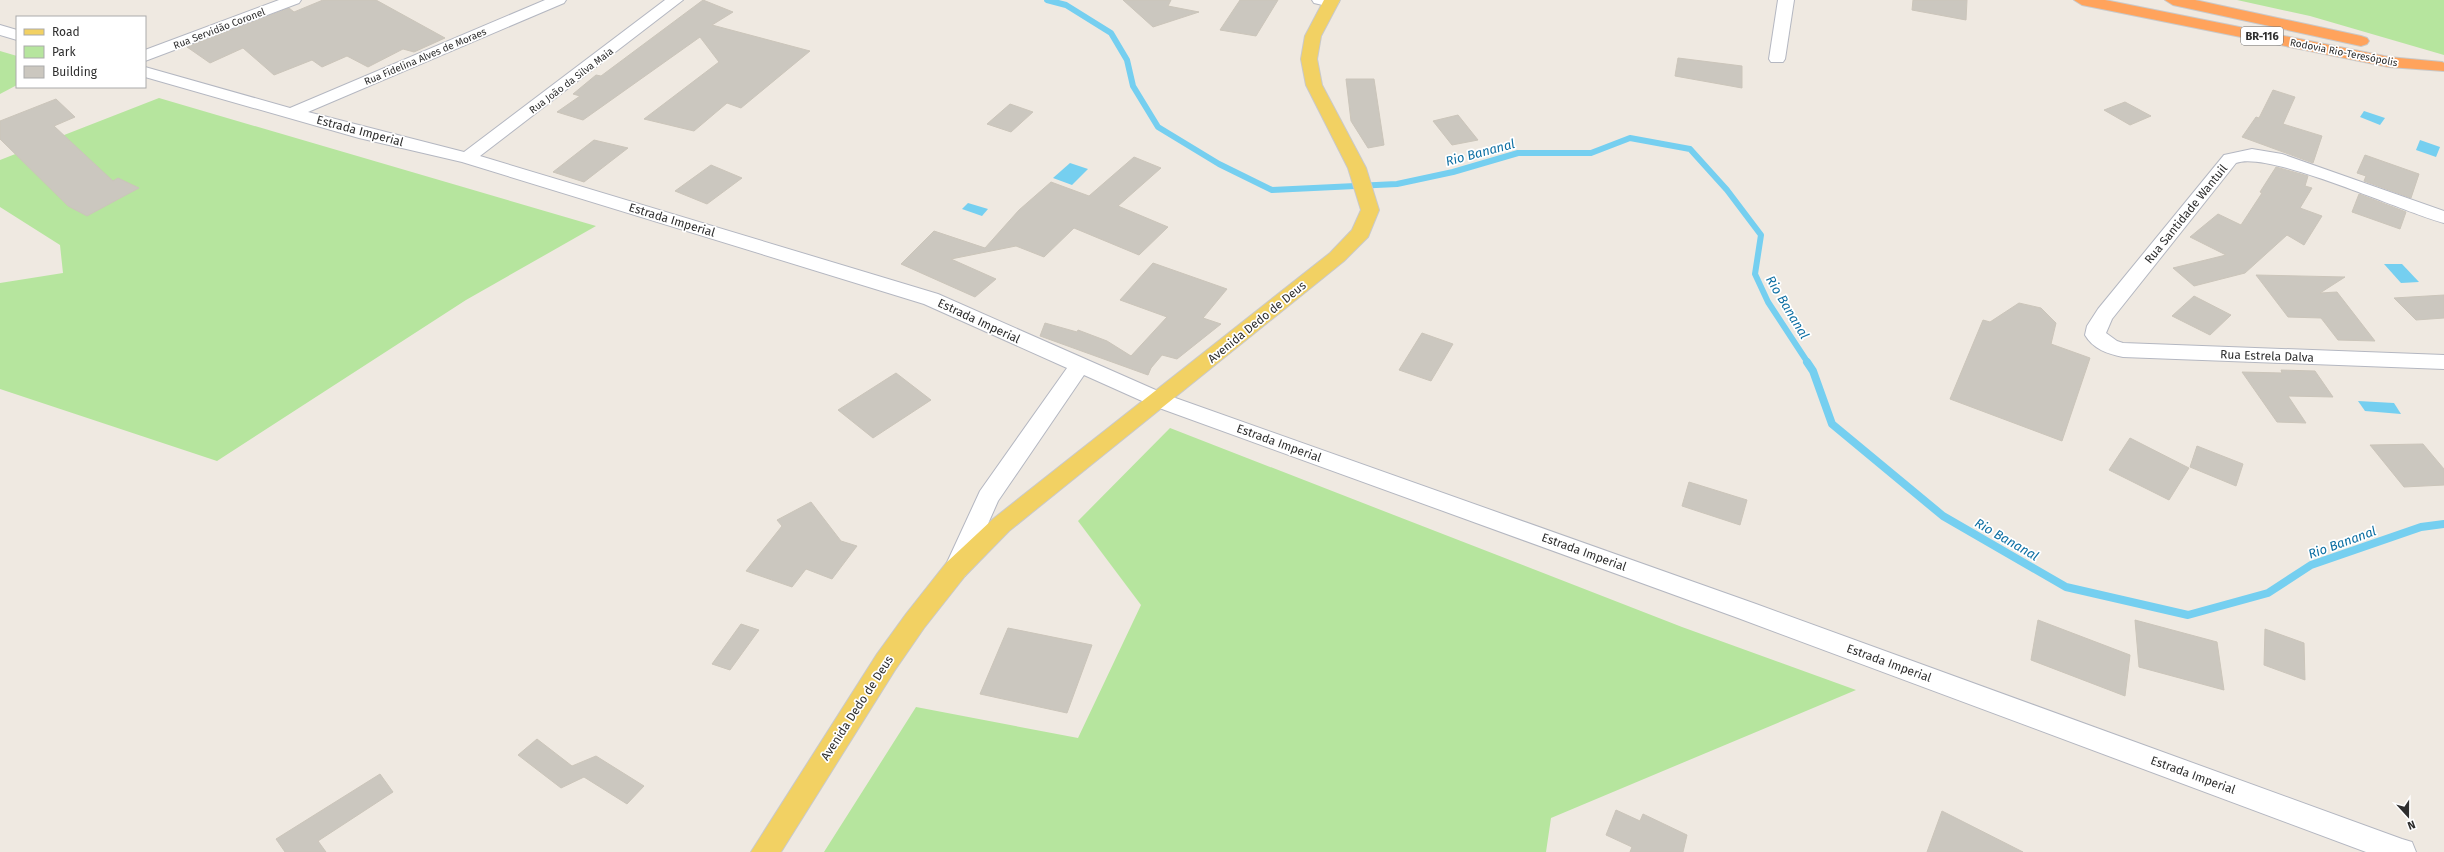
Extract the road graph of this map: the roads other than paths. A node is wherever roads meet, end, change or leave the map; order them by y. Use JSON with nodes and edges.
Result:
{"nodes":[{"id":1,"x":293,"y":0,"type":"edge"},
{"id":2,"x":558,"y":0,"type":"edge"},
{"id":3,"x":675,"y":0,"type":"edge"},
{"id":4,"x":1786,"y":0,"type":"edge"},
{"id":5,"x":2082,"y":0,"type":"edge"},
{"id":6,"x":2173,"y":0,"type":"edge"},
{"id":7,"x":1328,"y":1,"type":"edge"},
{"id":8,"x":0,"y":30,"type":"edge"},
{"id":9,"x":16,"y":35,"type":"edge"},
{"id":10,"x":146,"y":56,"type":"edge"},
{"id":11,"x":1777,"y":59,"type":"dead end"},
{"id":12,"x":2443,"y":67,"type":"edge"},
{"id":13,"x":146,"y":72,"type":"edge"},
{"id":14,"x":292,"y":113,"type":"junction"},
{"id":15,"x":467,"y":158,"type":"junction"},
{"id":16,"x":2444,"y":217,"type":"edge"},
{"id":17,"x":2095,"y":335,"type":"joint"},
{"id":18,"x":2444,"y":362,"type":"edge"},
{"id":19,"x":1079,"y":366,"type":"junction"},
{"id":20,"x":1159,"y":400,"type":"junction"},
{"id":21,"x":956,"y":569,"type":"junction"},
{"id":22,"x":765,"y":852,"type":"edge"},
{"id":23,"x":2402,"y":852,"type":"edge"}],
"edges":[{"from":1,"to":10,"type":"street","name":"Rua Servidão Coronel"},
{"from":2,"to":14,"type":"street","name":"Rua Fidelina Alves de Moraes"},
{"from":3,"to":15,"type":"street","name":"Rua João da Silva Maia"},
{"from":4,"to":11,"type":"street"},
{"from":5,"to":12,"type":"highway","name":"Rodovia Rio-Teresópolis","number":"BR-116"},
{"from":6,"to":12,"type":"highway","name":"Rodovia Rio-Teresópolis","number":"BR-116"},
{"from":7,"to":20,"type":"main road","name":"Avenida Dedo de Deus"},
{"from":8,"to":9,"type":"street"},
{"from":13,"to":14,"type":"street","name":"Estrada Imperial"},
{"from":14,"to":15,"type":"street","name":"Estrada Imperial"},
{"from":15,"to":19,"type":"street","name":"Estrada Imperial"},
{"from":16,"to":17,"type":"street","name":"Rua Santidade Wantuil"},
{"from":17,"to":18,"type":"street","name":"Rua Estrela Dalva"},
{"from":19,"to":20,"type":"street","name":"Estrada Imperial"},
{"from":19,"to":21,"type":"street","name":"Avenida Dedo de Deus"},
{"from":20,"to":21,"type":"main road","name":"Avenida Dedo de Deus"},
{"from":20,"to":23,"type":"street","name":"Estrada Imperial"},
{"from":21,"to":22,"type":"main road","name":"Avenida Dedo de Deus"}]}
